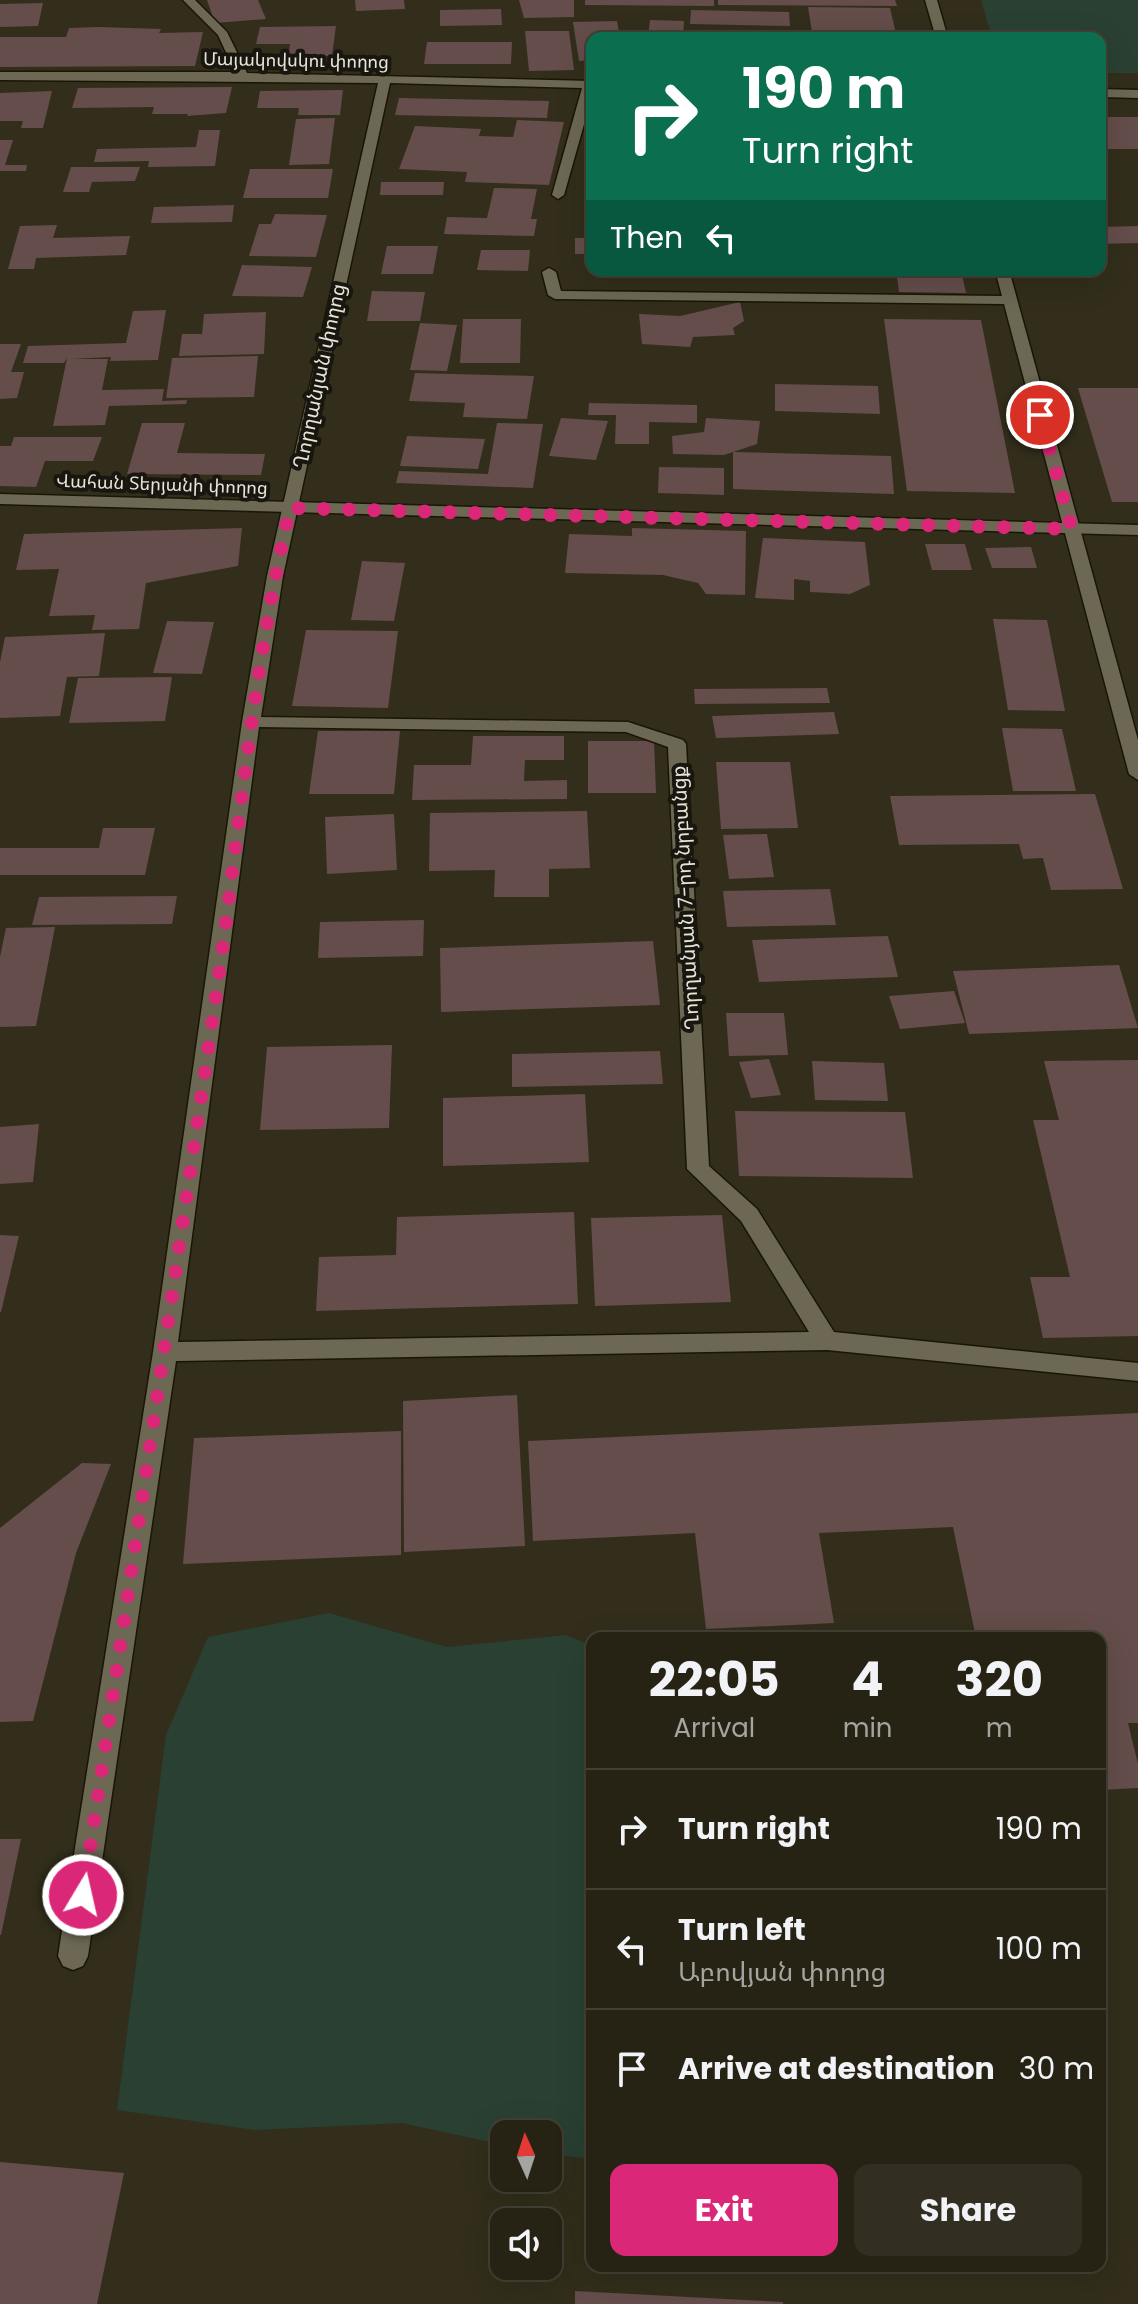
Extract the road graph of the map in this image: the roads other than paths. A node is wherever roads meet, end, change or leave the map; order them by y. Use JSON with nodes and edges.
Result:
{"nodes":[{"id":1,"x":189,"y":0,"type":"edge"},
{"id":2,"x":931,"y":0,"type":"edge"},
{"id":3,"x":940,"y":32,"type":"edge"},
{"id":4,"x":0,"y":76,"type":"edge"},
{"id":5,"x":243,"y":76,"type":"junction"},
{"id":6,"x":385,"y":80,"type":"junction"},
{"id":7,"x":586,"y":85,"type":"edge"},
{"id":8,"x":1106,"y":93,"type":"edge"},
{"id":9,"x":1138,"y":94,"type":"edge"},
{"id":10,"x":586,"y":102,"type":"edge"},
{"id":11,"x":558,"y":195,"type":"dead end"},
{"id":12,"x":549,"y":272,"type":"dead end"},
{"id":13,"x":1003,"y":276,"type":"edge"},
{"id":14,"x":1009,"y":300,"type":"junction"},
{"id":15,"x":0,"y":499,"type":"edge"},
{"id":16,"x":290,"y":508,"type":"junction"},
{"id":17,"x":1072,"y":529,"type":"junction"},
{"id":18,"x":1138,"y":530,"type":"edge"},
{"id":19,"x":251,"y":722,"type":"junction"},
{"id":20,"x":1138,"y":774,"type":"edge"},
{"id":21,"x":827,"y":1341,"type":"junction"},
{"id":22,"x":165,"y":1352,"type":"junction"},
{"id":23,"x":1138,"y":1372,"type":"edge"},
{"id":24,"x":73,"y":1956,"type":"dead end"}],
"edges":[{"from":1,"to":5,"type":"street"},
{"from":2,"to":3,"type":"street"},
{"from":4,"to":5,"type":"street","name":"Մայակովսկու փողոց"},
{"from":5,"to":6,"type":"street","name":"Մայակովսկու փողոց"},
{"from":6,"to":7,"type":"street","name":"Մայակովսկու փողոց"},
{"from":6,"to":16,"type":"street","name":"Ղորղանյան փողոց"},
{"from":8,"to":9,"type":"street"},
{"from":10,"to":11,"type":"street"},
{"from":12,"to":14,"type":"street"},
{"from":13,"to":14,"type":"street"},
{"from":14,"to":17,"type":"street"},
{"from":15,"to":16,"type":"street","name":"Վահան Տերյանի փողոց"},
{"from":16,"to":17,"type":"street","name":"Վահան Տերյանի փողոց"},
{"from":16,"to":19,"type":"street","name":"Ղորղանյան փողոց"},
{"from":17,"to":18,"type":"street","name":"Վահան Տերյանի փողոց"},
{"from":17,"to":20,"type":"street"},
{"from":19,"to":21,"type":"street","name":"Ղորղանյան 7-րդ նրբանցք"},
{"from":19,"to":22,"type":"street","name":"Ղորղանյան փողոց"},
{"from":21,"to":22,"type":"street"},
{"from":21,"to":23,"type":"street"},
{"from":22,"to":24,"type":"street","name":"Ղորղանյան փողոց"}]}
